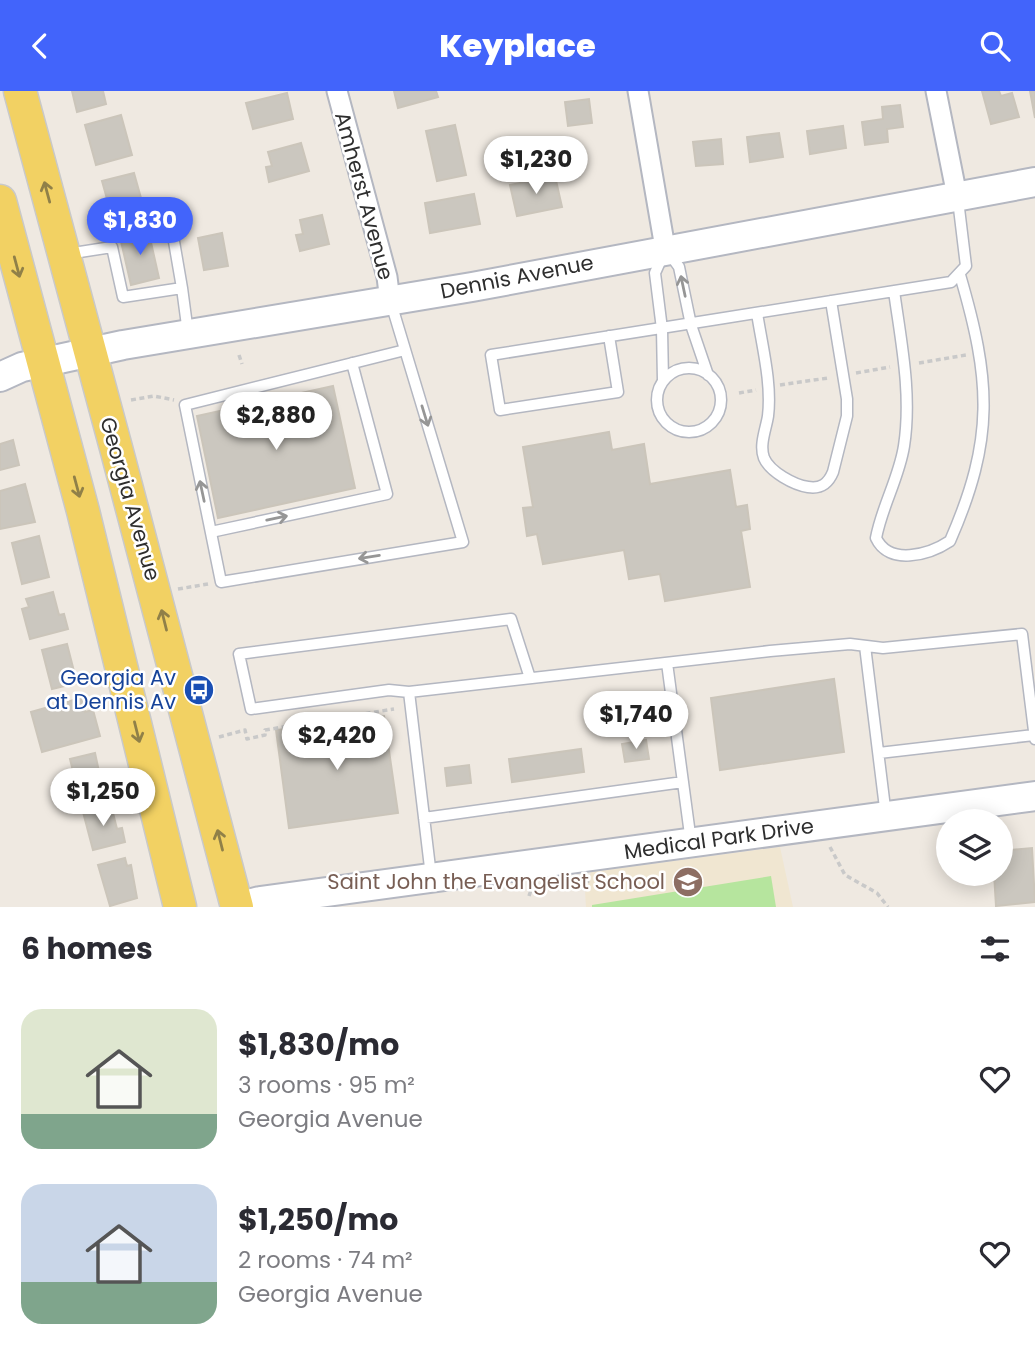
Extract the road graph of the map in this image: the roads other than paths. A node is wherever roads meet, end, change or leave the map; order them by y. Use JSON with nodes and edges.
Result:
{"nodes":[{"id":1,"x":20,"y":91,"type":"edge"},
{"id":2,"x":337,"y":91,"type":"edge"},
{"id":3,"x":638,"y":91,"type":"edge"},
{"id":4,"x":936,"y":91,"type":"edge"},
{"id":5,"x":1035,"y":182,"type":"edge"},
{"id":6,"x":957,"y":196,"type":"junction"},
{"id":7,"x":0,"y":201,"type":"edge"},
{"id":8,"x":171,"y":224,"type":"dead end"},
{"id":9,"x":665,"y":248,"type":"junction"},
{"id":10,"x":64,"y":255,"type":"junction"},
{"id":11,"x":960,"y":275,"type":"junction"},
{"id":12,"x":182,"y":288,"type":"junction"},
{"id":13,"x":894,"y":291,"type":"junction"},
{"id":14,"x":390,"y":301,"type":"junction"},
{"id":15,"x":831,"y":301,"type":"junction"},
{"id":16,"x":757,"y":313,"type":"junction"},
{"id":17,"x":691,"y":325,"type":"junction"},
{"id":18,"x":662,"y":329,"type":"junction"},
{"id":19,"x":188,"y":334,"type":"junction"},
{"id":20,"x":609,"y":336,"type":"junction"},
{"id":21,"x":405,"y":350,"type":"junction"},
{"id":22,"x":89,"y":353,"type":"junction"},
{"id":23,"x":43,"y":361,"type":"junction"},
{"id":24,"x":352,"y":363,"type":"junction"},
{"id":25,"x":708,"y":375,"type":"junction"},
{"id":26,"x":0,"y":377,"type":"edge"},
{"id":27,"x":663,"y":381,"type":"junction"},
{"id":28,"x":211,"y":532,"type":"junction"},
{"id":29,"x":865,"y":646,"type":"junction"},
{"id":30,"x":667,"y":663,"type":"junction"},
{"id":31,"x":530,"y":678,"type":"junction"},
{"id":32,"x":409,"y":692,"type":"junction"},
{"id":33,"x":1035,"y":737,"type":"edge"},
{"id":34,"x":879,"y":753,"type":"junction"},
{"id":35,"x":683,"y":782,"type":"junction"},
{"id":36,"x":1035,"y":796,"type":"edge"},
{"id":37,"x":886,"y":817,"type":"junction"},
{"id":38,"x":424,"y":818,"type":"junction"},
{"id":39,"x":691,"y":842,"type":"junction"},
{"id":40,"x":431,"y":879,"type":"junction"},
{"id":41,"x":180,"y":907,"type":"edge"},
{"id":42,"x":237,"y":907,"type":"edge"}],
"edges":[{"from":10,"to":1,"type":"main road","name":"Georgia Avenue","one_way":true},
{"from":2,"to":14,"type":"street","name":"Amherst Avenue"},
{"from":3,"to":9,"type":"street"},
{"from":4,"to":6,"type":"street"},
{"from":5,"to":6,"type":"street","name":"Dennis Avenue"},
{"from":6,"to":9,"type":"street","name":"Dennis Avenue"},
{"from":6,"to":11,"type":"lane"},
{"from":7,"to":23,"type":"main road","one_way":true},
{"from":8,"to":12,"type":"lane"},
{"from":9,"to":14,"type":"street","name":"Dennis Avenue"},
{"from":17,"to":9,"type":"lane","one_way":true},
{"from":9,"to":18,"type":"lane"},
{"from":10,"to":12,"type":"lane"},
{"from":10,"to":22,"type":"main road","name":"Georgia Avenue"},
{"from":11,"to":13,"type":"lane"},
{"from":11,"to":13,"type":"lane"},
{"from":12,"to":19,"type":"lane"},
{"from":13,"to":15,"type":"lane"},
{"from":14,"to":19,"type":"street","name":"Dennis Avenue"},
{"from":14,"to":21,"type":"lane"},
{"from":15,"to":16,"type":"lane"},
{"from":15,"to":16,"type":"lane"},
{"from":16,"to":17,"type":"lane"},
{"from":17,"to":18,"type":"lane"},
{"from":17,"to":25,"type":"lane"},
{"from":18,"to":20,"type":"lane"},
{"from":18,"to":27,"type":"lane"},
{"from":19,"to":22,"type":"street","name":"Dennis Avenue"},
{"from":20,"to":20,"type":"lane"},
{"from":21,"to":24,"type":"lane"},
{"from":21,"to":28,"type":"lane","one_way":true},
{"from":22,"to":23,"type":"street","name":"Dennis Avenue"},
{"from":42,"to":22,"type":"main road","name":"Georgia Avenue","one_way":true},
{"from":23,"to":26,"type":"street","name":"Dennis Avenue"},
{"from":23,"to":41,"type":"main road","one_way":true},
{"from":28,"to":24,"type":"lane","one_way":true},
{"from":28,"to":24,"type":"lane","one_way":true},
{"from":25,"to":27,"type":"lane"},
{"from":25,"to":27,"type":"lane"},
{"from":29,"to":30,"type":"lane"},
{"from":29,"to":33,"type":"lane"},
{"from":29,"to":34,"type":"lane"},
{"from":30,"to":31,"type":"lane"},
{"from":30,"to":35,"type":"lane"},
{"from":31,"to":32,"type":"lane"},
{"from":31,"to":32,"type":"lane"},
{"from":32,"to":38,"type":"lane"},
{"from":33,"to":34,"type":"lane"},
{"from":34,"to":37,"type":"lane"},
{"from":35,"to":38,"type":"lane"},
{"from":35,"to":39,"type":"lane"},
{"from":36,"to":37,"type":"street","name":"Medical Park Drive"},
{"from":37,"to":39,"type":"street","name":"Medical Park Drive"},
{"from":38,"to":40,"type":"lane"},
{"from":39,"to":40,"type":"street","name":"Medical Park Drive"},
{"from":40,"to":42,"type":"street","name":"Medical Park Drive"}]}
